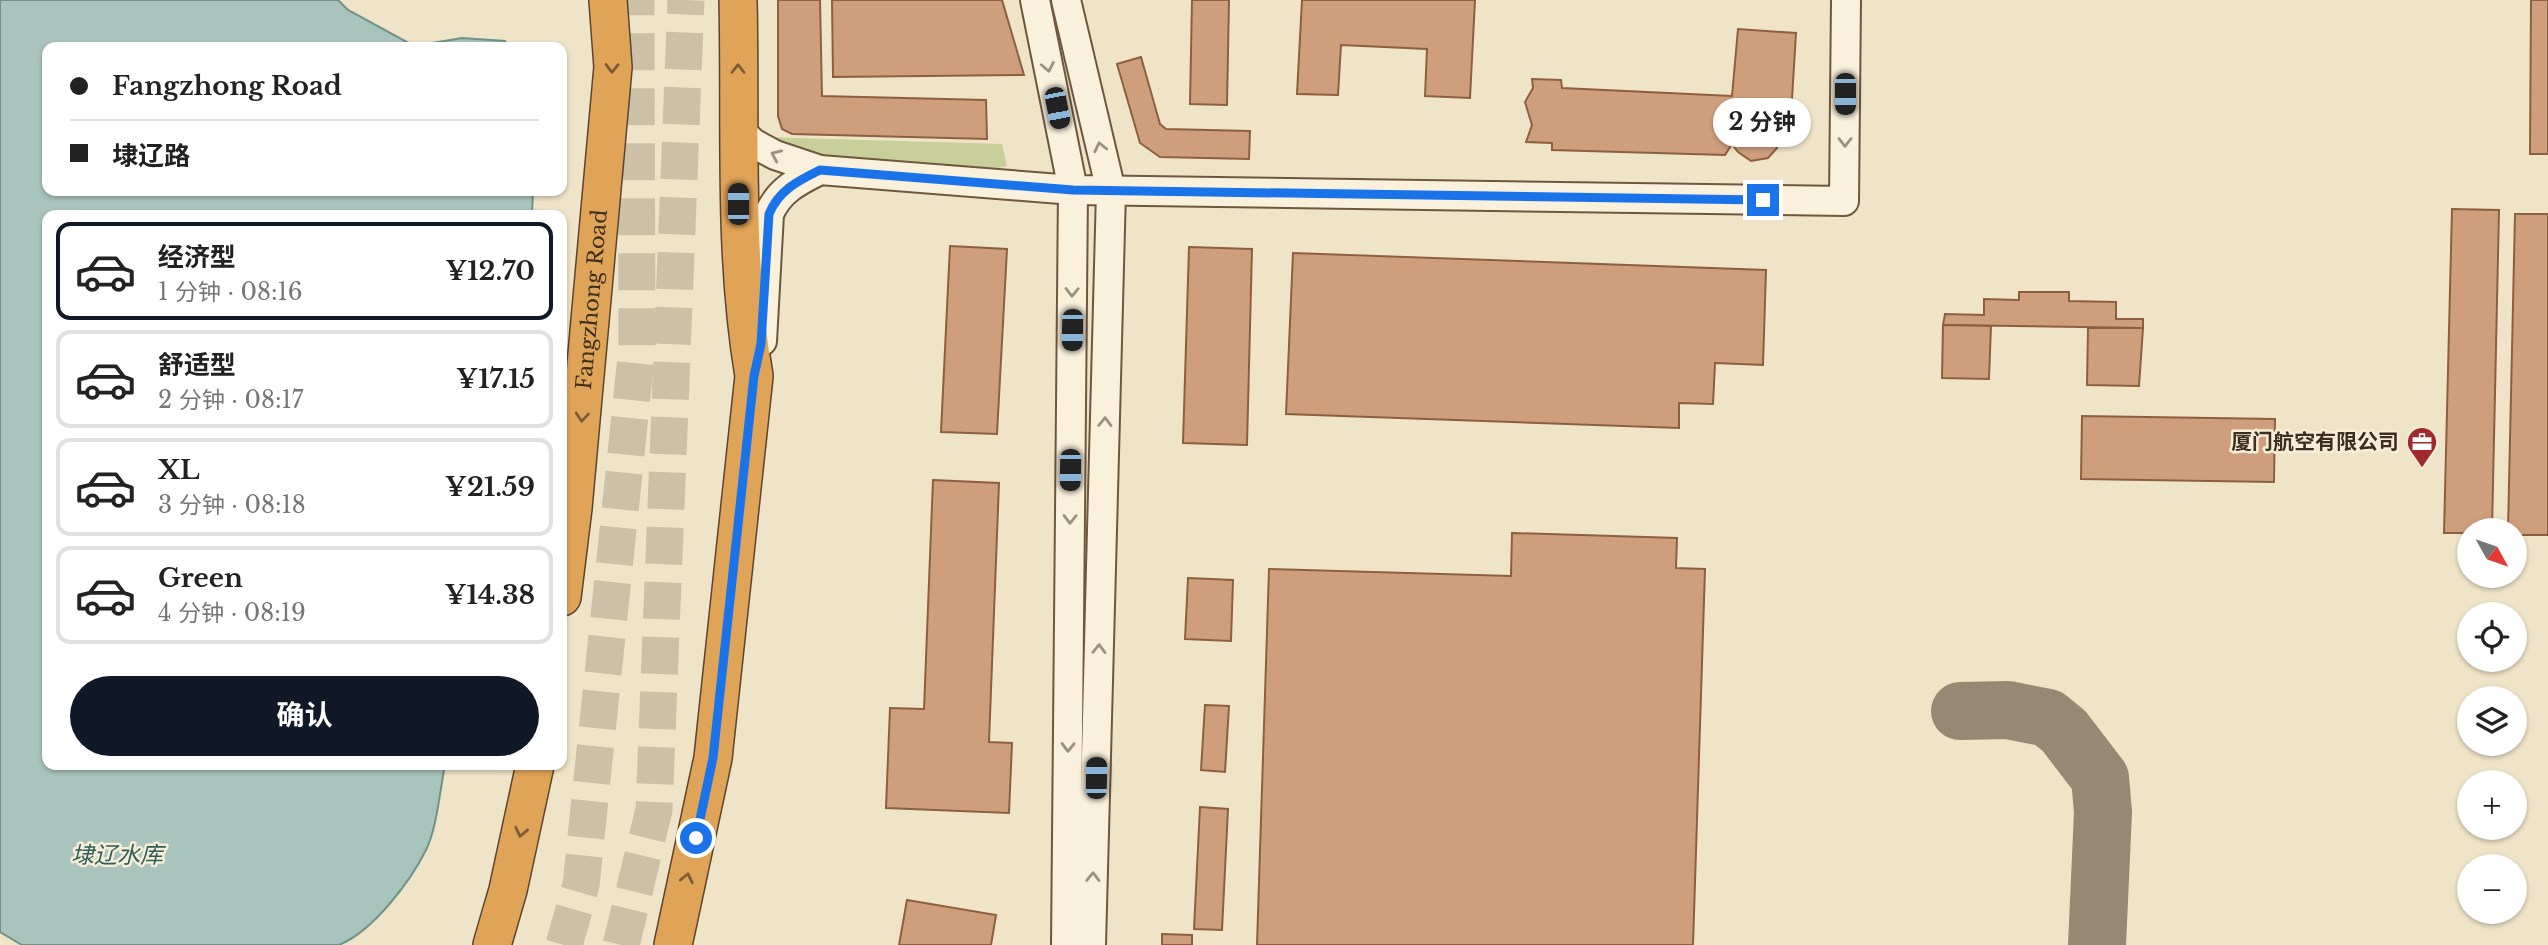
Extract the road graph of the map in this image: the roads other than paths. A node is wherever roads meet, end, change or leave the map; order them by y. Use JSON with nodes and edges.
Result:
{"nodes":[{"id":1,"x":608,"y":0,"type":"edge"},
{"id":2,"x":738,"y":0,"type":"edge"},
{"id":3,"x":1035,"y":0,"type":"edge"},
{"id":4,"x":1066,"y":0,"type":"edge"},
{"id":5,"x":1846,"y":0,"type":"edge"},
{"id":6,"x":738,"y":129,"type":"junction"},
{"id":7,"x":820,"y":170,"type":"junction"},
{"id":8,"x":1073,"y":190,"type":"junction"},
{"id":9,"x":1111,"y":191,"type":"junction"},
{"id":10,"x":754,"y":376,"type":"junction"},
{"id":11,"x":567,"y":557,"type":"edge"},
{"id":12,"x":534,"y":770,"type":"edge"},
{"id":13,"x":492,"y":945,"type":"edge"},
{"id":14,"x":673,"y":945,"type":"edge"},
{"id":15,"x":1066,"y":945,"type":"edge"},
{"id":16,"x":1091,"y":945,"type":"edge"}],
"edges":[{"from":1,"to":11,"type":"highway","name":"Fangzhong Road","one_way":true},
{"from":6,"to":2,"type":"highway","one_way":true},
{"from":3,"to":8,"type":"main road","one_way":true},
{"from":9,"to":4,"type":"main road","one_way":true},
{"from":5,"to":9,"type":"main road","one_way":true},
{"from":7,"to":6,"type":"main road","one_way":true},
{"from":6,"to":10,"type":"highway"},
{"from":7,"to":8,"type":"main road"},
{"from":7,"to":10,"type":"main road"},
{"from":8,"to":9,"type":"main road"},
{"from":8,"to":15,"type":"main road","one_way":true},
{"from":16,"to":9,"type":"main road","one_way":true},
{"from":14,"to":10,"type":"highway","one_way":true},
{"from":12,"to":13,"type":"highway","one_way":true}]}
